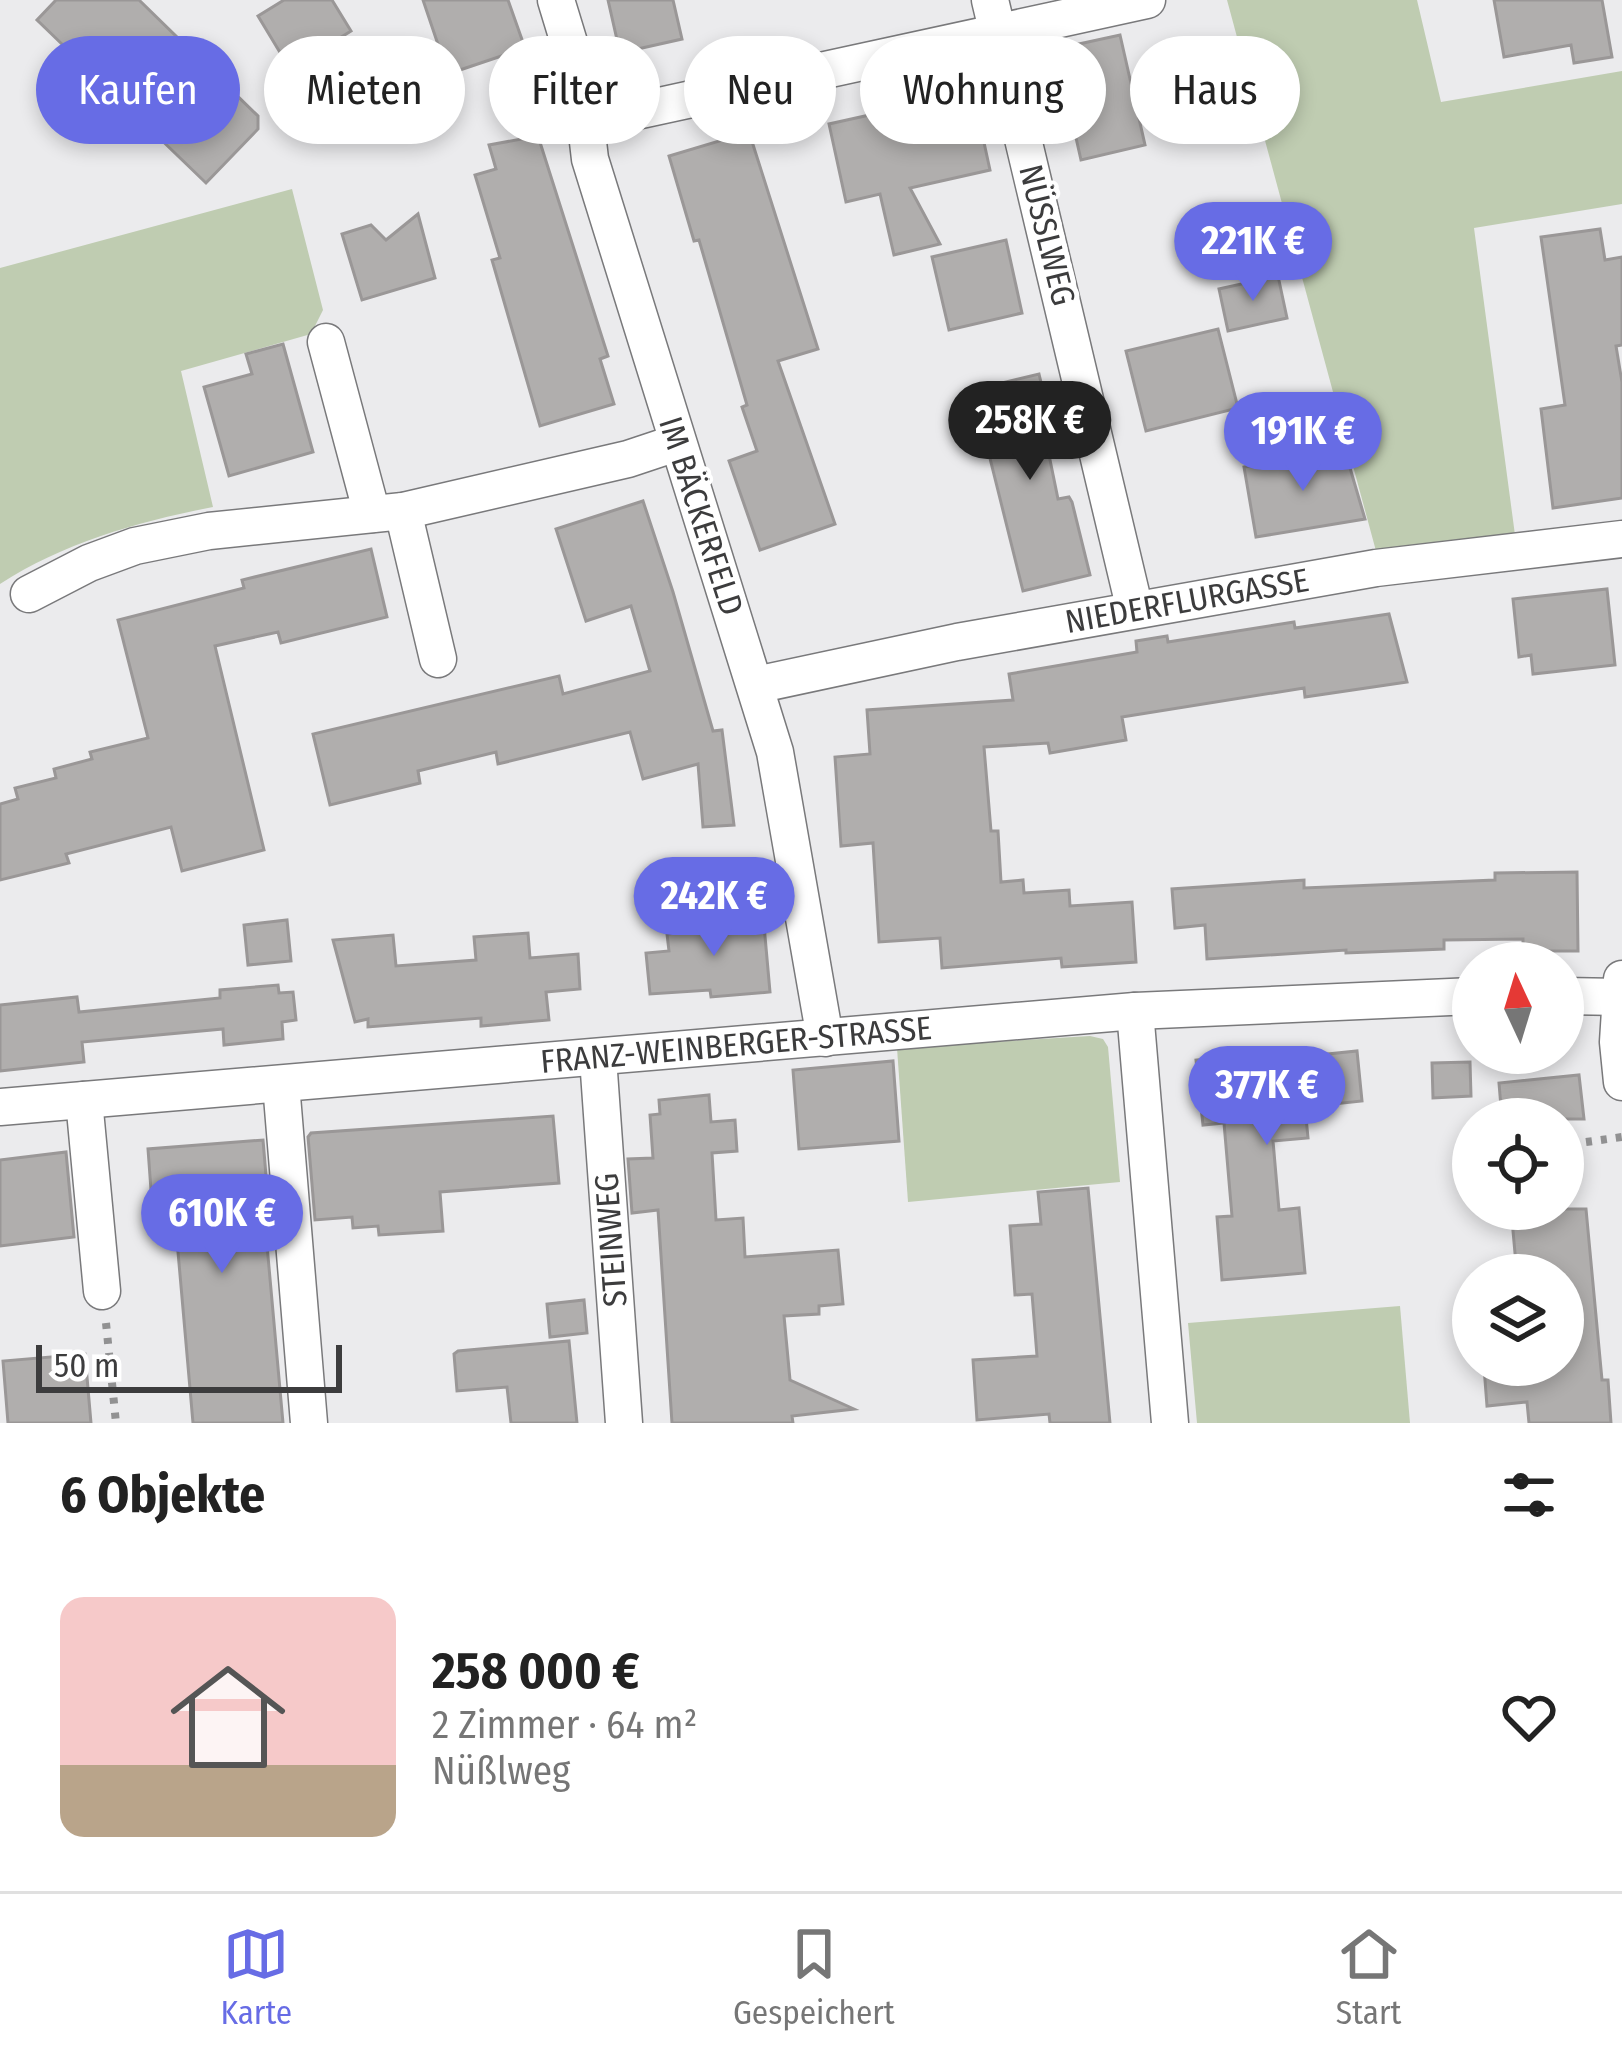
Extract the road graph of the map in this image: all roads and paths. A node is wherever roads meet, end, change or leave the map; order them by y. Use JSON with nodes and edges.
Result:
{"nodes":[{"id":1,"x":556,"y":0,"type":"edge"},
{"id":2,"x":1147,"y":0,"type":"edge"},
{"id":3,"x":994,"y":16,"type":"edge"},
{"id":4,"x":567,"y":36,"type":"edge"},
{"id":5,"x":660,"y":103,"type":"edge"},
{"id":6,"x":588,"y":144,"type":"edge"},
{"id":7,"x":326,"y":342,"type":"dead end"},
{"id":8,"x":676,"y":443,"type":"junction"},
{"id":9,"x":387,"y":513,"type":"junction"},
{"id":10,"x":1622,"y":539,"type":"edge"},
{"id":11,"x":29,"y":594,"type":"dead end"},
{"id":12,"x":1135,"y":610,"type":"junction"},
{"id":13,"x":439,"y":659,"type":"dead end"},
{"id":14,"x":756,"y":685,"type":"junction"},
{"id":15,"x":1622,"y":979,"type":"edge"},
{"id":16,"x":1584,"y":996,"type":"edge"},
{"id":17,"x":1452,"y":997,"type":"edge"},
{"id":18,"x":1622,"y":997,"type":"edge"},
{"id":19,"x":1135,"y":1010,"type":"junction"},
{"id":20,"x":825,"y":1038,"type":"junction"},
{"id":21,"x":598,"y":1058,"type":"junction"},
{"id":22,"x":1622,"y":1082,"type":"edge"},
{"id":23,"x":281,"y":1084,"type":"junction"},
{"id":24,"x":84,"y":1100,"type":"junction"},
{"id":25,"x":0,"y":1107,"type":"edge"},
{"id":26,"x":1622,"y":1137,"type":"edge"},
{"id":27,"x":1586,"y":1142,"type":"dead end"},
{"id":28,"x":102,"y":1291,"type":"joint"},
{"id":29,"x":116,"y":1423,"type":"edge"},
{"id":30,"x":309,"y":1423,"type":"edge"},
{"id":31,"x":624,"y":1423,"type":"edge"},
{"id":32,"x":1170,"y":1423,"type":"edge"}],
"edges":[{"from":1,"to":4,"type":"street","name":"IM BÄCKERFELD"},
{"from":2,"to":3,"type":"street"},
{"from":3,"to":5,"type":"street"},
{"from":3,"to":12,"type":"street","name":"NÜSSLWEG"},
{"from":6,"to":8,"type":"street","name":"IM BÄCKERFELD"},
{"from":7,"to":9,"type":"street"},
{"from":8,"to":9,"type":"street"},
{"from":8,"to":14,"type":"street","name":"IM BÄCKERFELD"},
{"from":9,"to":11,"type":"street"},
{"from":9,"to":13,"type":"street"},
{"from":10,"to":12,"type":"street","name":"NIEDERFLURGASSE"},
{"from":12,"to":14,"type":"street","name":"NIEDERFLURGASSE"},
{"from":14,"to":20,"type":"street","name":"IM BÄCKERFELD"},
{"from":15,"to":18,"type":"street"},
{"from":16,"to":18,"type":"street"},
{"from":17,"to":19,"type":"street","name":"FRANZ-WEINBERGER-STRASSE"},
{"from":18,"to":22,"type":"street"},
{"from":19,"to":20,"type":"street","name":"FRANZ-WEINBERGER-STRASSE"},
{"from":19,"to":32,"type":"street"},
{"from":20,"to":21,"type":"street","name":"FRANZ-WEINBERGER-STRASSE"},
{"from":21,"to":23,"type":"street","name":"FRANZ-WEINBERGER-STRASSE"},
{"from":21,"to":31,"type":"street","name":"STEINWEG"},
{"from":23,"to":24,"type":"street","name":"FRANZ-WEINBERGER-STRASSE"},
{"from":23,"to":30,"type":"street"},
{"from":24,"to":25,"type":"street","name":"FRANZ-WEINBERGER-STRASSE"},
{"from":24,"to":28,"type":"street"},
{"from":26,"to":27,"type":"path"},
{"from":28,"to":29,"type":"path"}]}
